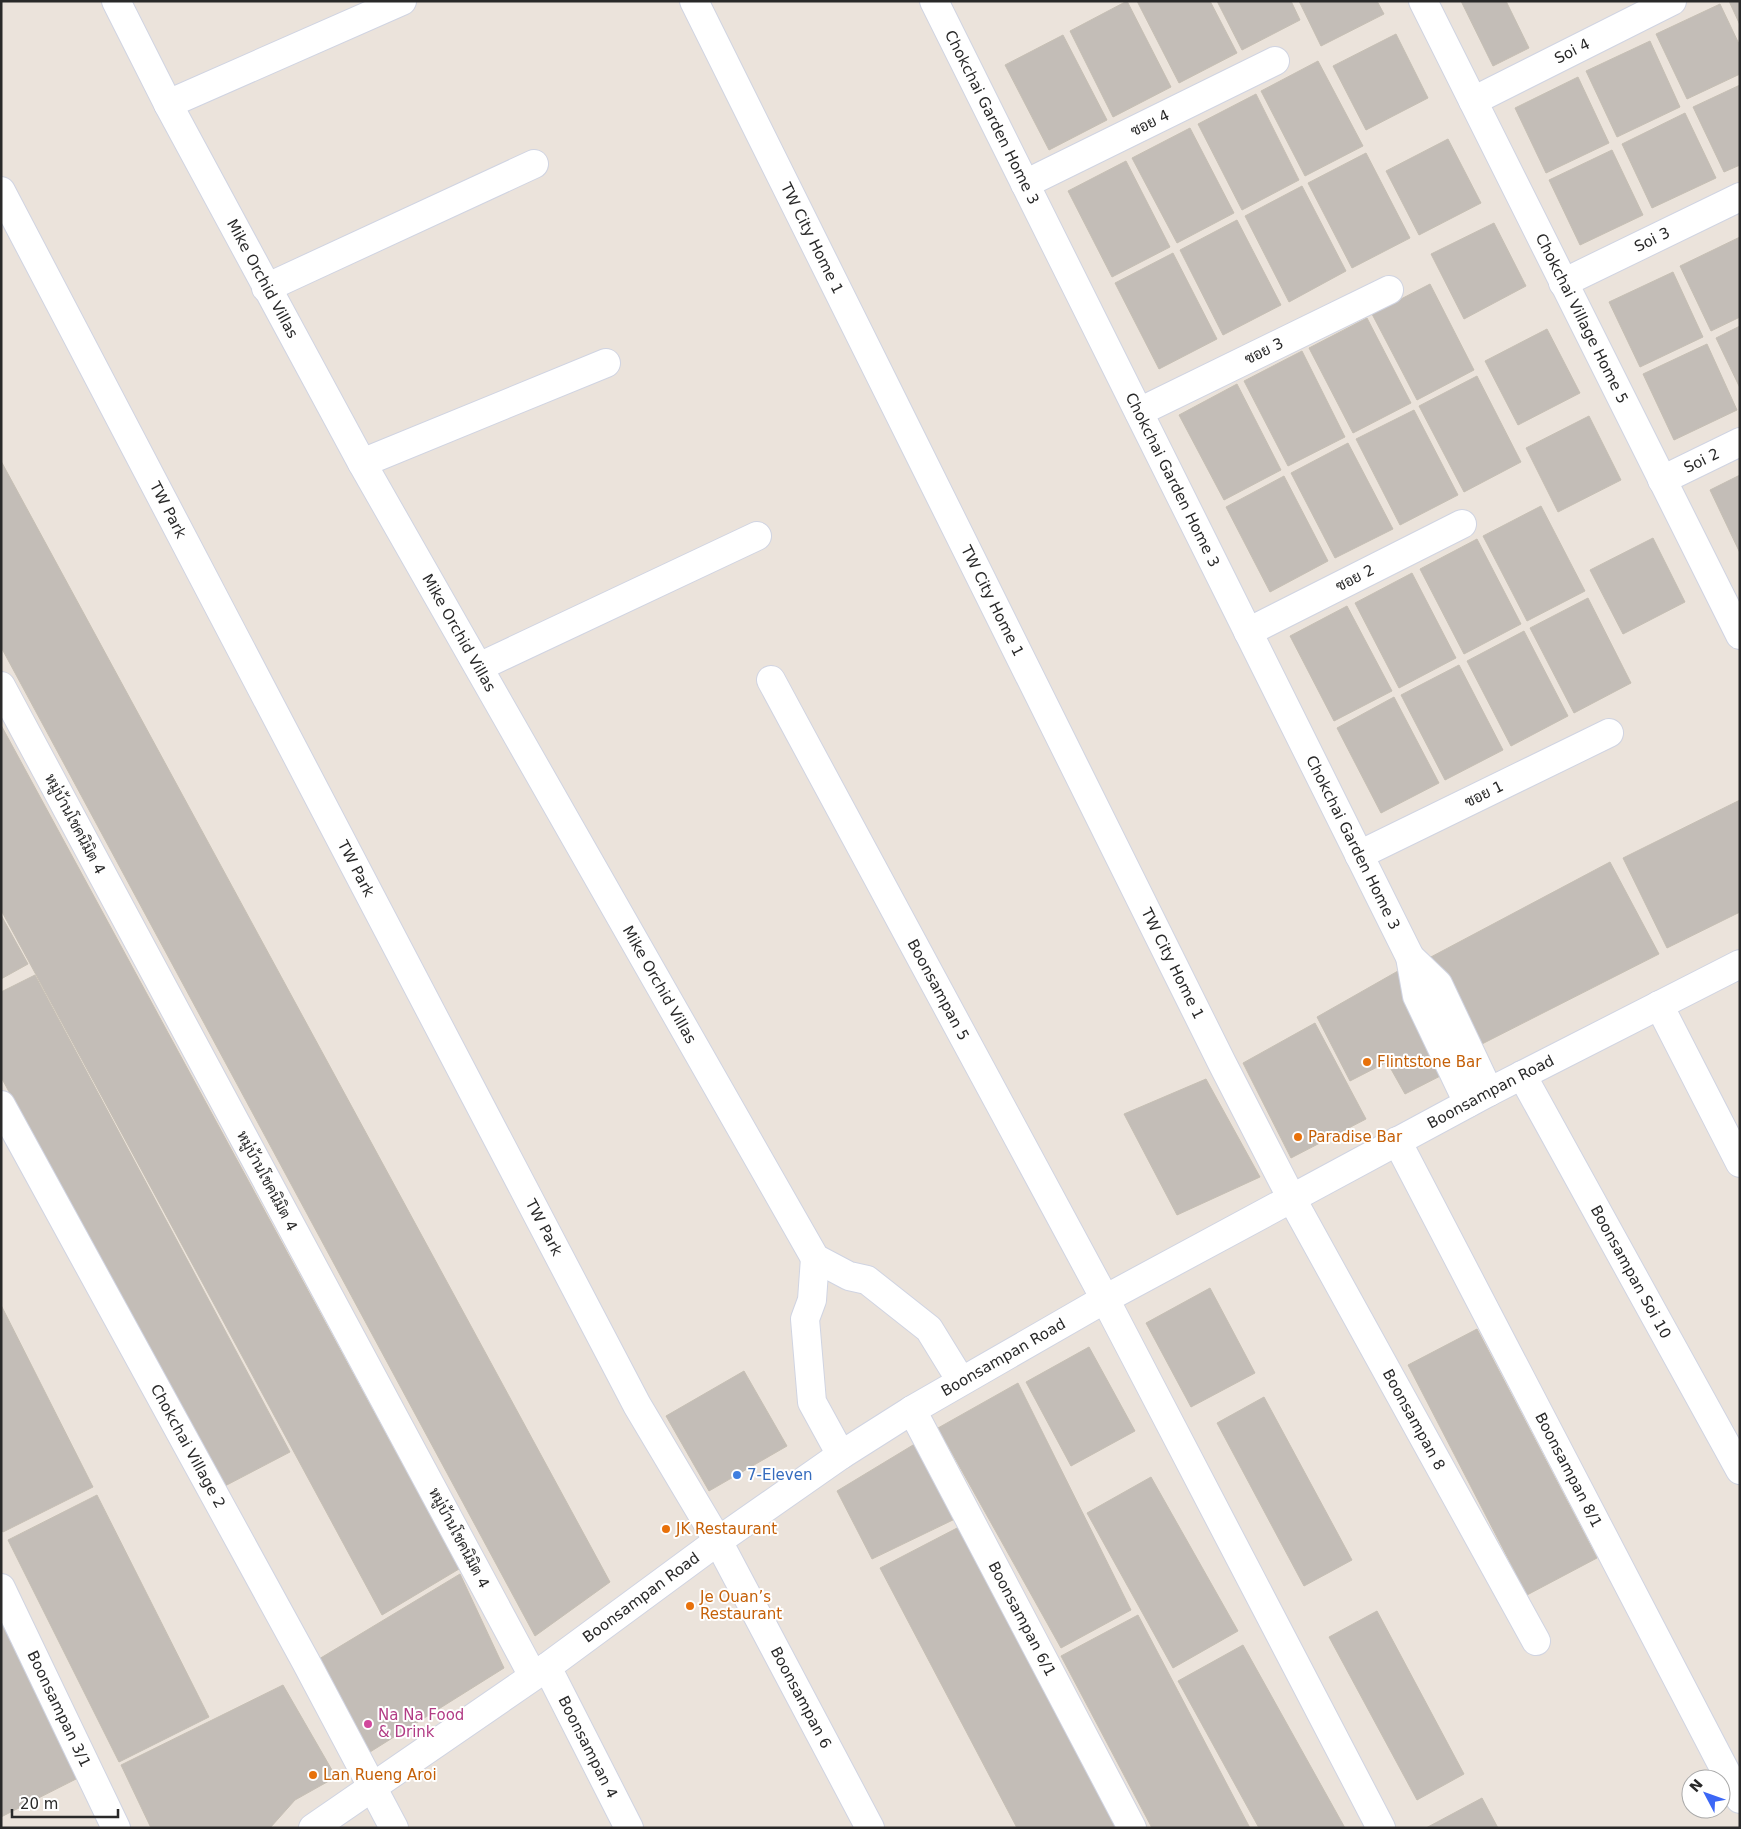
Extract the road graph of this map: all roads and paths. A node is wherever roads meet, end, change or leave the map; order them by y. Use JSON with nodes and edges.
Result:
{"nodes":[{"id":1,"x":116,"y":1,"type":"edge"},
{"id":2,"x":402,"y":1,"type":"edge"},
{"id":3,"x":694,"y":1,"type":"edge"},
{"id":4,"x":934,"y":1,"type":"edge"},
{"id":5,"x":1423,"y":1,"type":"edge"},
{"id":6,"x":1672,"y":1,"type":"edge"},
{"id":7,"x":1275,"y":61,"type":"dead end"},
{"id":8,"x":1473,"y":101,"type":"junction"},
{"id":9,"x":168,"y":104,"type":"junction"},
{"id":10,"x":534,"y":164,"type":"dead end"},
{"id":11,"x":1026,"y":184,"type":"junction"},
{"id":12,"x":1,"y":191,"type":"edge"},
{"id":13,"x":1740,"y":197,"type":"edge"},
{"id":14,"x":1564,"y":283,"type":"junction"},
{"id":15,"x":266,"y":288,"type":"junction"},
{"id":16,"x":1388,"y":290,"type":"dead end"},
{"id":17,"x":606,"y":363,"type":"dead end"},
{"id":18,"x":1139,"y":412,"type":"junction"},
{"id":19,"x":1740,"y":442,"type":"edge"},
{"id":20,"x":362,"y":463,"type":"junction"},
{"id":21,"x":1662,"y":480,"type":"junction"},
{"id":22,"x":1462,"y":524,"type":"dead end"},
{"id":23,"x":757,"y":536,"type":"dead end"},
{"id":24,"x":1248,"y":632,"type":"junction"},
{"id":25,"x":1740,"y":635,"type":"edge"},
{"id":26,"x":479,"y":667,"type":"junction"},
{"id":27,"x":771,"y":680,"type":"dead end"},
{"id":28,"x":1,"y":686,"type":"edge"},
{"id":29,"x":1609,"y":733,"type":"dead end"},
{"id":30,"x":1359,"y":855,"type":"junction"},
{"id":31,"x":1740,"y":964,"type":"edge"},
{"id":32,"x":1659,"y":1005,"type":"junction"},
{"id":33,"x":1522,"y":1075,"type":"junction"},
{"id":34,"x":1479,"y":1097,"type":"junction"},
{"id":35,"x":1,"y":1105,"type":"edge"},
{"id":36,"x":1397,"y":1141,"type":"junction"},
{"id":37,"x":1740,"y":1163,"type":"edge"},
{"id":38,"x":1292,"y":1199,"type":"junction"},
{"id":39,"x":815,"y":1258,"type":"junction"},
{"id":40,"x":1105,"y":1299,"type":"junction"},
{"id":41,"x":962,"y":1381,"type":"junction"},
{"id":42,"x":912,"y":1410,"type":"junction"},
{"id":43,"x":841,"y":1455,"type":"junction"},
{"id":44,"x":1740,"y":1470,"type":"edge"},
{"id":45,"x":718,"y":1541,"type":"junction"},
{"id":46,"x":1,"y":1588,"type":"edge"},
{"id":47,"x":1536,"y":1641,"type":"dead end"},
{"id":48,"x":540,"y":1671,"type":"junction"},
{"id":49,"x":373,"y":1787,"type":"junction"},
{"id":50,"x":1740,"y":1799,"type":"edge"},
{"id":51,"x":116,"y":1828,"type":"edge"},
{"id":52,"x":313,"y":1828,"type":"edge"},
{"id":53,"x":394,"y":1828,"type":"edge"},
{"id":54,"x":629,"y":1828,"type":"edge"},
{"id":55,"x":870,"y":1828,"type":"edge"},
{"id":56,"x":1132,"y":1828,"type":"edge"},
{"id":57,"x":1381,"y":1828,"type":"edge"}],
"edges":[{"from":1,"to":9,"type":"street","name":"Mike Orchid Villas"},
{"from":2,"to":9,"type":"street"},
{"from":3,"to":38,"type":"street","name":"TW City Home 1"},
{"from":4,"to":11,"type":"street","name":"Chokchai Garden Home 3"},
{"from":5,"to":8,"type":"street","name":"Chokchai Village Home 5"},
{"from":6,"to":8,"type":"street","name":"Soi 4"},
{"from":7,"to":11,"type":"street","name":"ซอย 4"},
{"from":8,"to":14,"type":"street","name":"Chokchai Village Home 5"},
{"from":9,"to":15,"type":"street","name":"Mike Orchid Villas"},
{"from":10,"to":15,"type":"street"},
{"from":11,"to":18,"type":"street","name":"Chokchai Garden Home 3"},
{"from":12,"to":45,"type":"street","name":"TW Park"},
{"from":13,"to":14,"type":"street","name":"Soi 3"},
{"from":14,"to":21,"type":"street","name":"Chokchai Village Home 5"},
{"from":15,"to":20,"type":"street","name":"Mike Orchid Villas"},
{"from":16,"to":18,"type":"street","name":"ซอย 3"},
{"from":17,"to":20,"type":"street"},
{"from":18,"to":24,"type":"street","name":"Chokchai Garden Home 3"},
{"from":19,"to":21,"type":"street","name":"Soi 2"},
{"from":20,"to":26,"type":"street","name":"Mike Orchid Villas"},
{"from":21,"to":25,"type":"street","name":"Chokchai Village Home 5"},
{"from":22,"to":24,"type":"street","name":"ซอย 2"},
{"from":23,"to":26,"type":"street"},
{"from":24,"to":30,"type":"street","name":"Chokchai Garden Home 3"},
{"from":26,"to":39,"type":"street","name":"Mike Orchid Villas"},
{"from":27,"to":40,"type":"street","name":"Boonsampan 5"},
{"from":28,"to":48,"type":"street","name":"หมู่บ้านโชคนิมิต 4"},
{"from":29,"to":30,"type":"street","name":"ซอย 1"},
{"from":30,"to":34,"type":"street","name":"Chokchai Garden Home 3"},
{"from":31,"to":32,"type":"street","name":"Boonsampan Road"},
{"from":32,"to":33,"type":"street","name":"Boonsampan Road"},
{"from":32,"to":37,"type":"street"},
{"from":33,"to":34,"type":"street","name":"Boonsampan Road"},
{"from":33,"to":44,"type":"street","name":"Boonsampan Soi 10"},
{"from":34,"to":36,"type":"street","name":"Boonsampan Road"},
{"from":35,"to":49,"type":"street","name":"Chokchai Village 2"},
{"from":36,"to":38,"type":"street","name":"Boonsampan Road"},
{"from":36,"to":50,"type":"street","name":"Boonsampan 8/1"},
{"from":38,"to":40,"type":"street","name":"Boonsampan Road"},
{"from":38,"to":47,"type":"street","name":"Boonsampan 8"},
{"from":39,"to":41,"type":"street"},
{"from":39,"to":43,"type":"street"},
{"from":40,"to":41,"type":"street","name":"Boonsampan Road"},
{"from":40,"to":57,"type":"street","name":"Boonsampan 5"},
{"from":41,"to":42,"type":"street","name":"Boonsampan Road"},
{"from":42,"to":43,"type":"street","name":"Boonsampan Road"},
{"from":42,"to":56,"type":"street","name":"Boonsampan 6/1"},
{"from":43,"to":45,"type":"street","name":"Boonsampan Road"},
{"from":45,"to":48,"type":"street","name":"Boonsampan Road"},
{"from":45,"to":55,"type":"street","name":"Boonsampan 6"},
{"from":46,"to":51,"type":"street","name":"Boonsampan 3/1"},
{"from":48,"to":49,"type":"street","name":"Boonsampan Road"},
{"from":48,"to":54,"type":"street","name":"Boonsampan 4"},
{"from":49,"to":52,"type":"street","name":"Boonsampan Road"},
{"from":49,"to":53,"type":"street","name":"Chokchai Village 2"}]}
